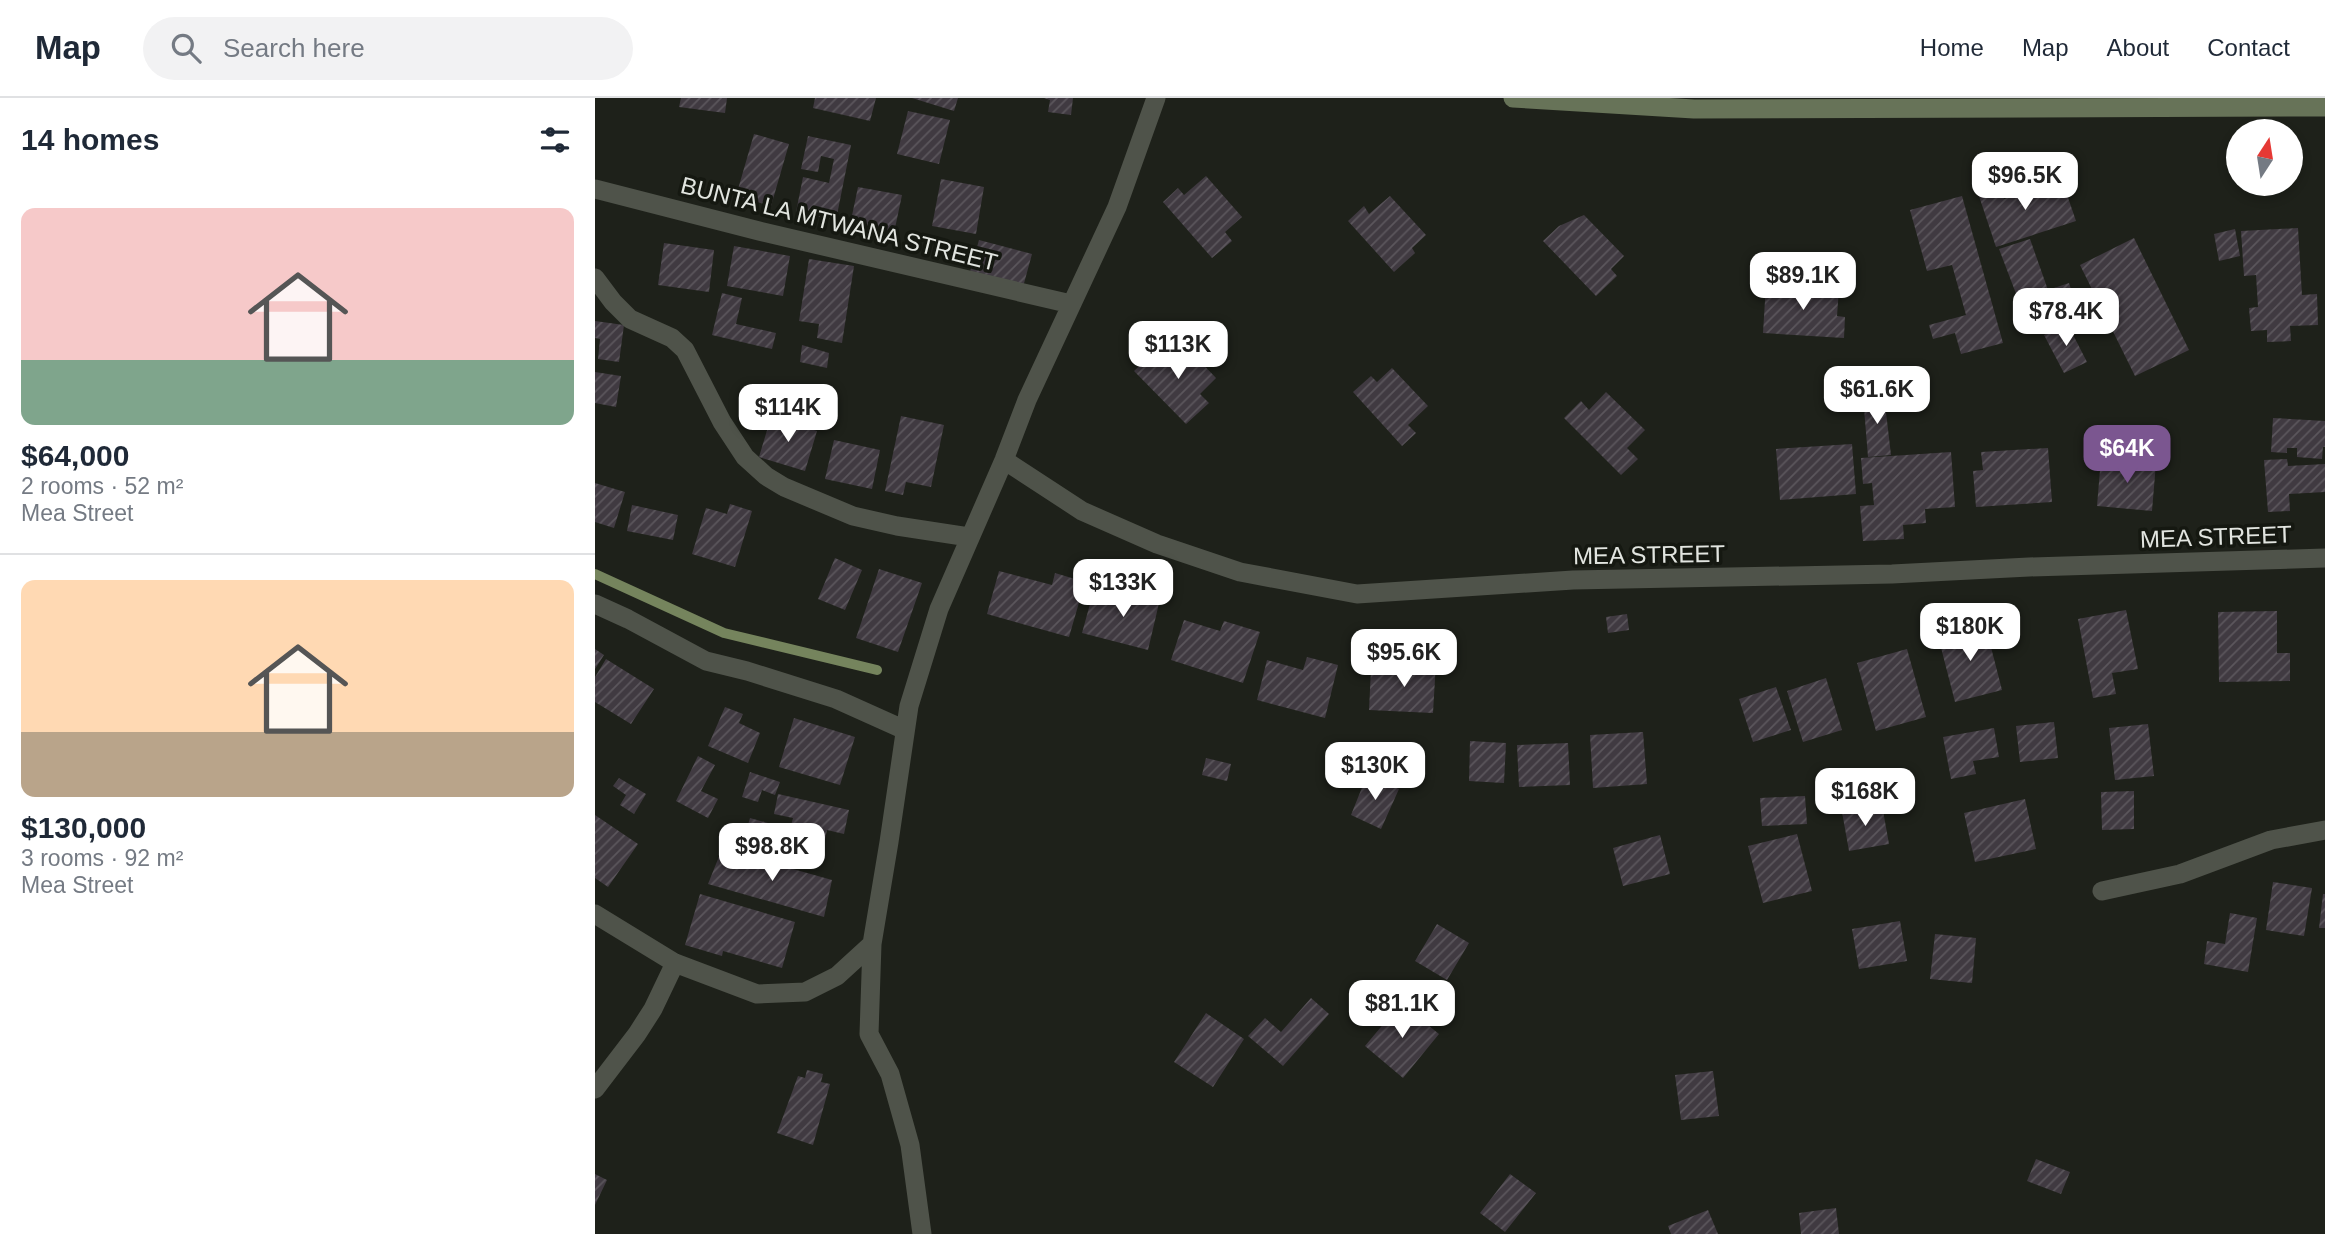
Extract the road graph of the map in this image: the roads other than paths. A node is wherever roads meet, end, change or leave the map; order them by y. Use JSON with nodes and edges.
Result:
{"nodes":[{"id":1,"x":1156,"y":98,"type":"edge"},
{"id":2,"x":1513,"y":98,"type":"edge"},
{"id":3,"x":2218,"y":103,"type":"edge"},
{"id":4,"x":1786,"y":104,"type":"edge"},
{"id":5,"x":2325,"y":107,"type":"edge"},
{"id":6,"x":595,"y":189,"type":"edge"},
{"id":7,"x":595,"y":278,"type":"edge"},
{"id":8,"x":1072,"y":304,"type":"junction"},
{"id":9,"x":1004,"y":460,"type":"junction"},
{"id":10,"x":969,"y":537,"type":"junction"},
{"id":11,"x":2325,"y":558,"type":"edge"},
{"id":12,"x":595,"y":604,"type":"edge"},
{"id":13,"x":905,"y":730,"type":"junction"},
{"id":14,"x":2325,"y":830,"type":"edge"},
{"id":15,"x":2102,"y":891,"type":"dead end"},
{"id":16,"x":595,"y":914,"type":"edge"},
{"id":17,"x":872,"y":944,"type":"junction"},
{"id":18,"x":675,"y":963,"type":"junction"},
{"id":19,"x":595,"y":1089,"type":"edge"},
{"id":20,"x":922,"y":1234,"type":"edge"}],
"edges":[{"from":1,"to":8,"type":"street"},
{"from":2,"to":4,"type":"main road"},
{"from":3,"to":4,"type":"main road"},
{"from":3,"to":5,"type":"main road"},
{"from":6,"to":8,"type":"street","name":"BUNTA LA MTWANA STREET"},
{"from":7,"to":10,"type":"street"},
{"from":8,"to":9,"type":"street"},
{"from":9,"to":10,"type":"street"},
{"from":9,"to":11,"type":"street","name":"MEA STREET"},
{"from":10,"to":13,"type":"street"},
{"from":12,"to":13,"type":"street"},
{"from":13,"to":17,"type":"street"},
{"from":14,"to":15,"type":"street"},
{"from":16,"to":18,"type":"street"},
{"from":17,"to":18,"type":"street"},
{"from":17,"to":20,"type":"street"},
{"from":18,"to":19,"type":"street"}]}
